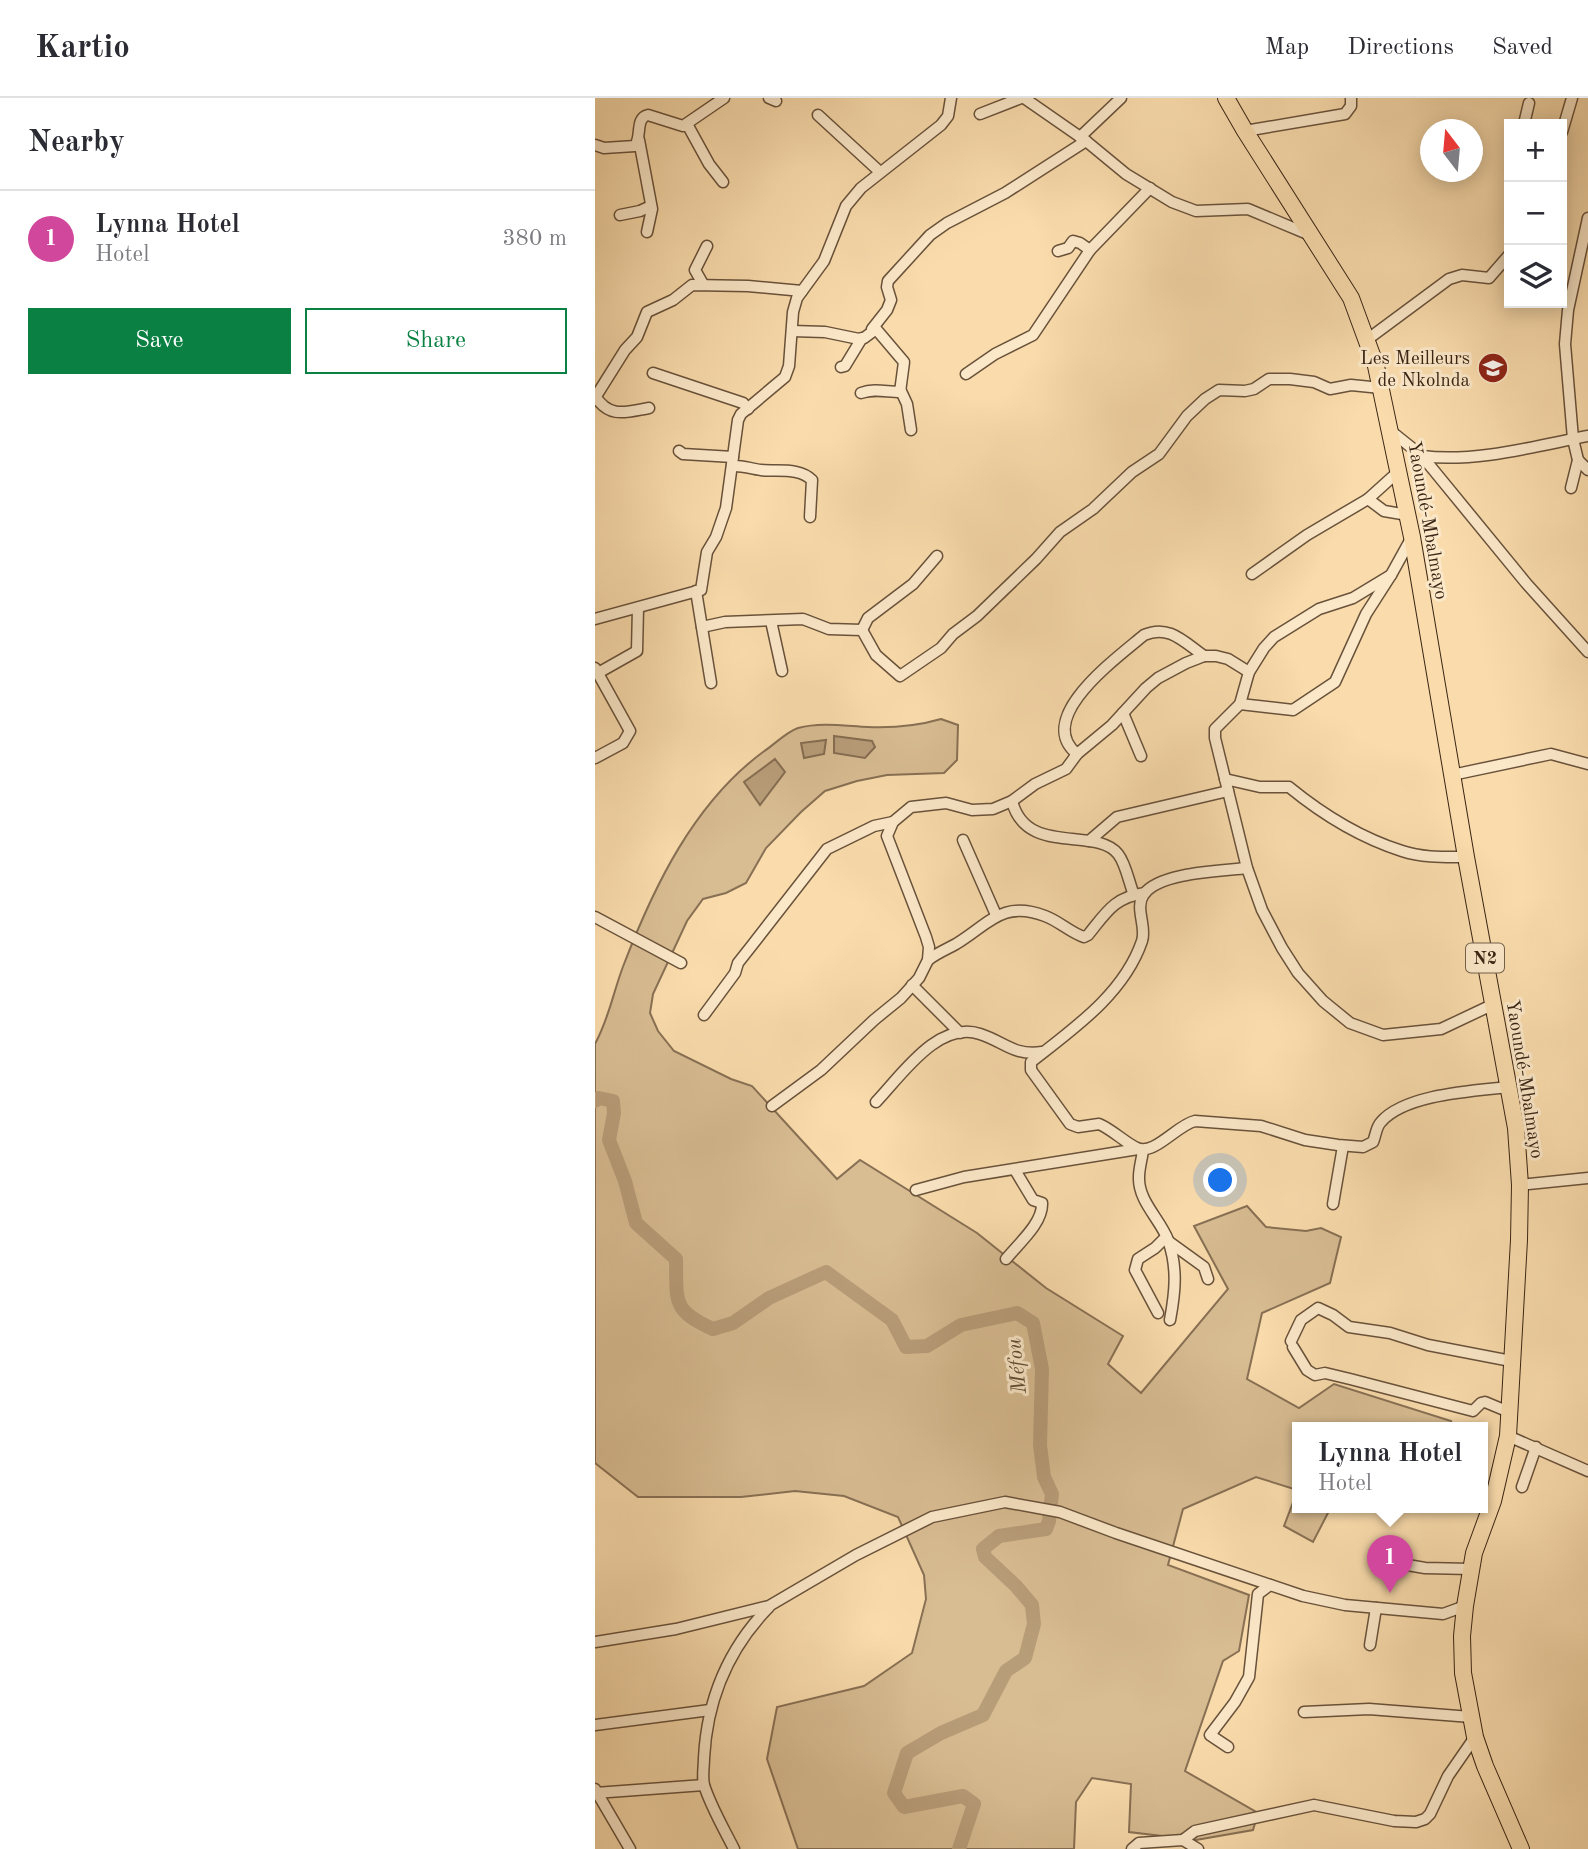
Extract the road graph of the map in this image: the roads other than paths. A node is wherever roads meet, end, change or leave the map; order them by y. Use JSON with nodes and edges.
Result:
{"nodes":[{"id":1,"x":724,"y":98,"type":"edge"},
{"id":2,"x":951,"y":98,"type":"edge"},
{"id":3,"x":1023,"y":98,"type":"edge"},
{"id":4,"x":1121,"y":98,"type":"edge"},
{"id":5,"x":1226,"y":98,"type":"edge"},
{"id":6,"x":1351,"y":98,"type":"edge"},
{"id":7,"x":1572,"y":98,"type":"edge"},
{"id":8,"x":1529,"y":103,"type":"dead end"},
{"id":9,"x":980,"y":114,"type":"dead end"},
{"id":10,"x":818,"y":115,"type":"dead end"},
{"id":11,"x":1525,"y":119,"type":"edge"},
{"id":12,"x":1566,"y":119,"type":"edge"},
{"id":13,"x":687,"y":124,"type":"junction"},
{"id":14,"x":1245,"y":131,"type":"junction"},
{"id":15,"x":1083,"y":139,"type":"junction"},
{"id":16,"x":639,"y":140,"type":"junction"},
{"id":17,"x":595,"y":145,"type":"edge"},
{"id":18,"x":880,"y":173,"type":"junction"},
{"id":19,"x":723,"y":182,"type":"dead end"},
{"id":20,"x":1150,"y":188,"type":"junction"},
{"id":21,"x":651,"y":206,"type":"junction"},
{"id":22,"x":620,"y":215,"type":"dead end"},
{"id":23,"x":1588,"y":218,"type":"edge"},
{"id":24,"x":647,"y":232,"type":"dead end"},
{"id":25,"x":1313,"y":236,"type":"junction"},
{"id":26,"x":707,"y":246,"type":"dead end"},
{"id":27,"x":1090,"y":250,"type":"junction"},
{"id":28,"x":1058,"y":251,"type":"dead end"},
{"id":29,"x":1504,"y":261,"type":"edge"},
{"id":30,"x":703,"y":284,"type":"junction"},
{"id":31,"x":802,"y":291,"type":"junction"},
{"id":32,"x":872,"y":329,"type":"junction"},
{"id":33,"x":792,"y":331,"type":"junction"},
{"id":34,"x":862,"y":338,"type":"junction"},
{"id":35,"x":1368,"y":339,"type":"junction"},
{"id":36,"x":841,"y":367,"type":"dead end"},
{"id":37,"x":653,"y":373,"type":"dead end"},
{"id":38,"x":966,"y":374,"type":"dead end"},
{"id":39,"x":1381,"y":388,"type":"junction"},
{"id":40,"x":900,"y":389,"type":"junction"},
{"id":41,"x":861,"y":393,"type":"dead end"},
{"id":42,"x":595,"y":395,"type":"edge"},
{"id":43,"x":649,"y":408,"type":"dead end"},
{"id":44,"x":748,"y":409,"type":"junction"},
{"id":45,"x":911,"y":430,"type":"dead end"},
{"id":46,"x":1392,"y":432,"type":"junction"},
{"id":47,"x":1588,"y":436,"type":"edge"},
{"id":48,"x":1573,"y":439,"type":"junction"},
{"id":49,"x":679,"y":451,"type":"dead end"},
{"id":50,"x":1422,"y":456,"type":"junction"},
{"id":51,"x":1577,"y":460,"type":"junction"},
{"id":52,"x":733,"y":461,"type":"junction"},
{"id":53,"x":1588,"y":470,"type":"edge"},
{"id":54,"x":1399,"y":471,"type":"junction"},
{"id":55,"x":1571,"y":488,"type":"dead end"},
{"id":56,"x":1368,"y":499,"type":"junction"},
{"id":57,"x":1408,"y":515,"type":"junction"},
{"id":58,"x":810,"y":517,"type":"dead end"},
{"id":59,"x":1412,"y":537,"type":"junction"},
{"id":60,"x":937,"y":556,"type":"dead end"},
{"id":61,"x":1252,"y":574,"type":"dead end"},
{"id":62,"x":1391,"y":575,"type":"junction"},
{"id":63,"x":696,"y":591,"type":"junction"},
{"id":64,"x":638,"y":608,"type":"junction"},
{"id":65,"x":595,"y":619,"type":"edge"},
{"id":66,"x":771,"y":621,"type":"junction"},
{"id":67,"x":702,"y":627,"type":"junction"},
{"id":68,"x":862,"y":630,"type":"junction"},
{"id":69,"x":1588,"y":652,"type":"edge"},
{"id":70,"x":1204,"y":656,"type":"junction"},
{"id":71,"x":596,"y":670,"type":"edge"},
{"id":72,"x":782,"y":671,"type":"dead end"},
{"id":73,"x":1249,"y":672,"type":"junction"},
{"id":74,"x":711,"y":683,"type":"dead end"},
{"id":75,"x":1241,"y":704,"type":"junction"},
{"id":76,"x":1123,"y":713,"type":"junction"},
{"id":77,"x":1077,"y":754,"type":"junction"},
{"id":78,"x":1141,"y":756,"type":"dead end"},
{"id":79,"x":595,"y":758,"type":"edge"},
{"id":80,"x":1588,"y":764,"type":"edge"},
{"id":81,"x":1452,"y":775,"type":"junction"},
{"id":82,"x":1225,"y":779,"type":"junction"},
{"id":83,"x":1227,"y":791,"type":"junction"},
{"id":84,"x":1012,"y":801,"type":"junction"},
{"id":85,"x":893,"y":822,"type":"junction"},
{"id":86,"x":963,"y":840,"type":"dead end"},
{"id":87,"x":1089,"y":841,"type":"junction"},
{"id":88,"x":1466,"y":857,"type":"junction"},
{"id":89,"x":1247,"y":868,"type":"junction"},
{"id":90,"x":1139,"y":894,"type":"junction"},
{"id":91,"x":996,"y":915,"type":"junction"},
{"id":92,"x":595,"y":917,"type":"edge"},
{"id":93,"x":928,"y":960,"type":"junction"},
{"id":94,"x":681,"y":963,"type":"dead end"},
{"id":95,"x":912,"y":985,"type":"junction"},
{"id":96,"x":1493,"y":1004,"type":"junction"},
{"id":97,"x":704,"y":1015,"type":"dead end"},
{"id":98,"x":960,"y":1033,"type":"junction"},
{"id":99,"x":1045,"y":1051,"type":"junction"},
{"id":100,"x":1509,"y":1087,"type":"junction"},
{"id":101,"x":876,"y":1102,"type":"dead end"},
{"id":102,"x":772,"y":1106,"type":"dead end"},
{"id":103,"x":1343,"y":1146,"type":"junction"},
{"id":104,"x":1141,"y":1149,"type":"junction"},
{"id":105,"x":1014,"y":1170,"type":"junction"},
{"id":106,"x":1588,"y":1178,"type":"edge"},
{"id":107,"x":1520,"y":1185,"type":"junction"},
{"id":108,"x":916,"y":1190,"type":"dead end"},
{"id":109,"x":1333,"y":1204,"type":"dead end"},
{"id":110,"x":1167,"y":1239,"type":"junction"},
{"id":111,"x":1006,"y":1259,"type":"dead end"},
{"id":112,"x":1208,"y":1279,"type":"dead end"},
{"id":113,"x":1158,"y":1313,"type":"dead end"},
{"id":114,"x":1170,"y":1320,"type":"dead end"},
{"id":115,"x":1511,"y":1361,"type":"junction"},
{"id":116,"x":1509,"y":1412,"type":"junction"},
{"id":117,"x":1508,"y":1436,"type":"junction"},
{"id":118,"x":1536,"y":1447,"type":"junction"},
{"id":119,"x":1588,"y":1471,"type":"edge"},
{"id":120,"x":1522,"y":1487,"type":"dead end"},
{"id":121,"x":1390,"y":1562,"type":"dead end"},
{"id":122,"x":1471,"y":1569,"type":"junction"},
{"id":123,"x":1270,"y":1585,"type":"junction"},
{"id":124,"x":769,"y":1606,"type":"junction"},
{"id":125,"x":1465,"y":1606,"type":"junction"},
{"id":126,"x":1376,"y":1608,"type":"junction"},
{"id":127,"x":595,"y":1642,"type":"edge"},
{"id":128,"x":1370,"y":1646,"type":"dead end"},
{"id":129,"x":710,"y":1710,"type":"junction"},
{"id":130,"x":1304,"y":1712,"type":"dead end"},
{"id":131,"x":1471,"y":1717,"type":"junction"},
{"id":132,"x":595,"y":1725,"type":"edge"},
{"id":133,"x":1475,"y":1737,"type":"junction"},
{"id":134,"x":1228,"y":1747,"type":"dead end"},
{"id":135,"x":704,"y":1784,"type":"junction"},
{"id":136,"x":596,"y":1792,"type":"edge"},
{"id":137,"x":1183,"y":1840,"type":"junction"},
{"id":138,"x":1518,"y":1848,"type":"edge"},
{"id":139,"x":630,"y":1849,"type":"edge"},
{"id":140,"x":734,"y":1849,"type":"edge"},
{"id":141,"x":1132,"y":1849,"type":"edge"},
{"id":142,"x":1198,"y":1849,"type":"edge"}],
"edges":[{"from":1,"to":13,"type":"street"},
{"from":2,"to":18,"type":"street"},
{"from":3,"to":9,"type":"street"},
{"from":3,"to":15,"type":"street"},
{"from":4,"to":15,"type":"street"},
{"from":5,"to":14,"type":"highway","name":"Yaoundé-Mbalmayo","number":"N2"},
{"from":6,"to":14,"type":"street"},
{"from":7,"to":12,"type":"street"},
{"from":8,"to":11,"type":"street"},
{"from":10,"to":18,"type":"street"},
{"from":13,"to":16,"type":"street"},
{"from":13,"to":19,"type":"street"},
{"from":14,"to":25,"type":"highway","name":"Yaoundé-Mbalmayo","number":"N2"},
{"from":15,"to":20,"type":"street"},
{"from":15,"to":32,"type":"street"},
{"from":16,"to":17,"type":"street"},
{"from":16,"to":21,"type":"street"},
{"from":18,"to":31,"type":"street"},
{"from":20,"to":25,"type":"street"},
{"from":20,"to":27,"type":"street"},
{"from":21,"to":22,"type":"street"},
{"from":21,"to":24,"type":"street"},
{"from":23,"to":48,"type":"street"},
{"from":25,"to":35,"type":"highway","name":"Yaoundé-Mbalmayo","number":"N2"},
{"from":26,"to":30,"type":"street"},
{"from":27,"to":28,"type":"street"},
{"from":27,"to":38,"type":"street"},
{"from":29,"to":35,"type":"street"},
{"from":30,"to":31,"type":"street"},
{"from":30,"to":42,"type":"street"},
{"from":31,"to":33,"type":"street"},
{"from":32,"to":34,"type":"street"},
{"from":32,"to":40,"type":"street"},
{"from":33,"to":34,"type":"street"},
{"from":33,"to":44,"type":"street"},
{"from":34,"to":36,"type":"street"},
{"from":35,"to":39,"type":"highway","name":"Yaoundé-Mbalmayo","number":"N2"},
{"from":37,"to":44,"type":"street"},
{"from":39,"to":46,"type":"highway","name":"Yaoundé-Mbalmayo","number":"N2"},
{"from":39,"to":68,"type":"street"},
{"from":40,"to":41,"type":"street"},
{"from":40,"to":45,"type":"street"},
{"from":42,"to":43,"type":"street"},
{"from":44,"to":52,"type":"street"},
{"from":46,"to":50,"type":"street"},
{"from":46,"to":54,"type":"highway","name":"Yaoundé-Mbalmayo","number":"N2"},
{"from":47,"to":48,"type":"street"},
{"from":48,"to":50,"type":"street"},
{"from":48,"to":51,"type":"street"},
{"from":49,"to":52,"type":"street"},
{"from":50,"to":69,"type":"street"},
{"from":51,"to":53,"type":"street"},
{"from":51,"to":55,"type":"street"},
{"from":52,"to":58,"type":"street"},
{"from":52,"to":63,"type":"street"},
{"from":54,"to":56,"type":"street"},
{"from":54,"to":57,"type":"highway","name":"Yaoundé-Mbalmayo","number":"N2"},
{"from":56,"to":57,"type":"street"},
{"from":56,"to":61,"type":"street"},
{"from":57,"to":59,"type":"highway","name":"Yaoundé-Mbalmayo","number":"N2"},
{"from":59,"to":62,"type":"street"},
{"from":59,"to":81,"type":"highway","name":"Yaoundé-Mbalmayo","number":"N2"},
{"from":60,"to":68,"type":"street"},
{"from":62,"to":73,"type":"street"},
{"from":62,"to":75,"type":"street"},
{"from":63,"to":64,"type":"street"},
{"from":63,"to":67,"type":"street"},
{"from":64,"to":65,"type":"street"},
{"from":64,"to":71,"type":"street"},
{"from":66,"to":67,"type":"street"},
{"from":66,"to":68,"type":"street"},
{"from":66,"to":72,"type":"street"},
{"from":67,"to":74,"type":"street"},
{"from":70,"to":73,"type":"street"},
{"from":70,"to":76,"type":"street"},
{"from":70,"to":77,"type":"street"},
{"from":71,"to":79,"type":"street"},
{"from":73,"to":75,"type":"street"},
{"from":75,"to":82,"type":"street"},
{"from":76,"to":77,"type":"street"},
{"from":76,"to":78,"type":"street"},
{"from":77,"to":84,"type":"street"},
{"from":80,"to":81,"type":"street"},
{"from":81,"to":88,"type":"highway","name":"Yaoundé-Mbalmayo","number":"N2"},
{"from":82,"to":83,"type":"street"},
{"from":82,"to":88,"type":"street"},
{"from":83,"to":87,"type":"street"},
{"from":83,"to":89,"type":"street"},
{"from":84,"to":85,"type":"street"},
{"from":84,"to":87,"type":"street"},
{"from":85,"to":93,"type":"street"},
{"from":85,"to":97,"type":"street"},
{"from":86,"to":91,"type":"street"},
{"from":87,"to":90,"type":"street"},
{"from":88,"to":96,"type":"highway","name":"Yaoundé-Mbalmayo","number":"N2"},
{"from":89,"to":90,"type":"street"},
{"from":89,"to":96,"type":"street"},
{"from":90,"to":91,"type":"street"},
{"from":90,"to":99,"type":"street"},
{"from":91,"to":93,"type":"street"},
{"from":92,"to":94,"type":"street"},
{"from":93,"to":95,"type":"street"},
{"from":95,"to":98,"type":"street"},
{"from":95,"to":102,"type":"street"},
{"from":96,"to":100,"type":"highway","name":"Yaoundé-Mbalmayo","number":"N2"},
{"from":98,"to":99,"type":"street"},
{"from":98,"to":101,"type":"street"},
{"from":99,"to":104,"type":"street"},
{"from":100,"to":103,"type":"street"},
{"from":100,"to":107,"type":"highway","name":"Yaoundé-Mbalmayo","number":"N2"},
{"from":103,"to":104,"type":"street"},
{"from":103,"to":109,"type":"street"},
{"from":104,"to":105,"type":"street"},
{"from":104,"to":110,"type":"street"},
{"from":105,"to":108,"type":"street"},
{"from":105,"to":111,"type":"street"},
{"from":106,"to":107,"type":"street"},
{"from":107,"to":115,"type":"highway","name":"Yaoundé-Mbalmayo","number":"N2"},
{"from":110,"to":112,"type":"street"},
{"from":110,"to":113,"type":"street"},
{"from":110,"to":114,"type":"street"},
{"from":115,"to":116,"type":"highway","name":"Yaoundé-Mbalmayo","number":"N2"},
{"from":115,"to":116,"type":"street"},
{"from":116,"to":117,"type":"highway","name":"Yaoundé-Mbalmayo","number":"N2"},
{"from":117,"to":118,"type":"street"},
{"from":117,"to":122,"type":"highway","name":"Yaoundé-Mbalmayo","number":"N2"},
{"from":118,"to":119,"type":"street"},
{"from":118,"to":120,"type":"street"},
{"from":121,"to":122,"type":"street"},
{"from":122,"to":125,"type":"highway","name":"Yaoundé-Mbalmayo","number":"N2"},
{"from":123,"to":124,"type":"street"},
{"from":123,"to":126,"type":"street"},
{"from":123,"to":134,"type":"street"},
{"from":124,"to":127,"type":"street"},
{"from":124,"to":129,"type":"street"},
{"from":125,"to":126,"type":"street"},
{"from":125,"to":131,"type":"highway","name":"Yaoundé-Mbalmayo","number":"N2"},
{"from":126,"to":128,"type":"street"},
{"from":129,"to":132,"type":"street"},
{"from":129,"to":135,"type":"street"},
{"from":130,"to":131,"type":"street"},
{"from":131,"to":133,"type":"highway","name":"Yaoundé-Mbalmayo","number":"N2"},
{"from":133,"to":137,"type":"street"},
{"from":133,"to":138,"type":"highway","name":"Yaoundé-Mbalmayo","number":"N2"},
{"from":135,"to":136,"type":"street"},
{"from":135,"to":140,"type":"street"},
{"from":136,"to":139,"type":"street"},
{"from":137,"to":141,"type":"street"},
{"from":137,"to":142,"type":"street"}]}
